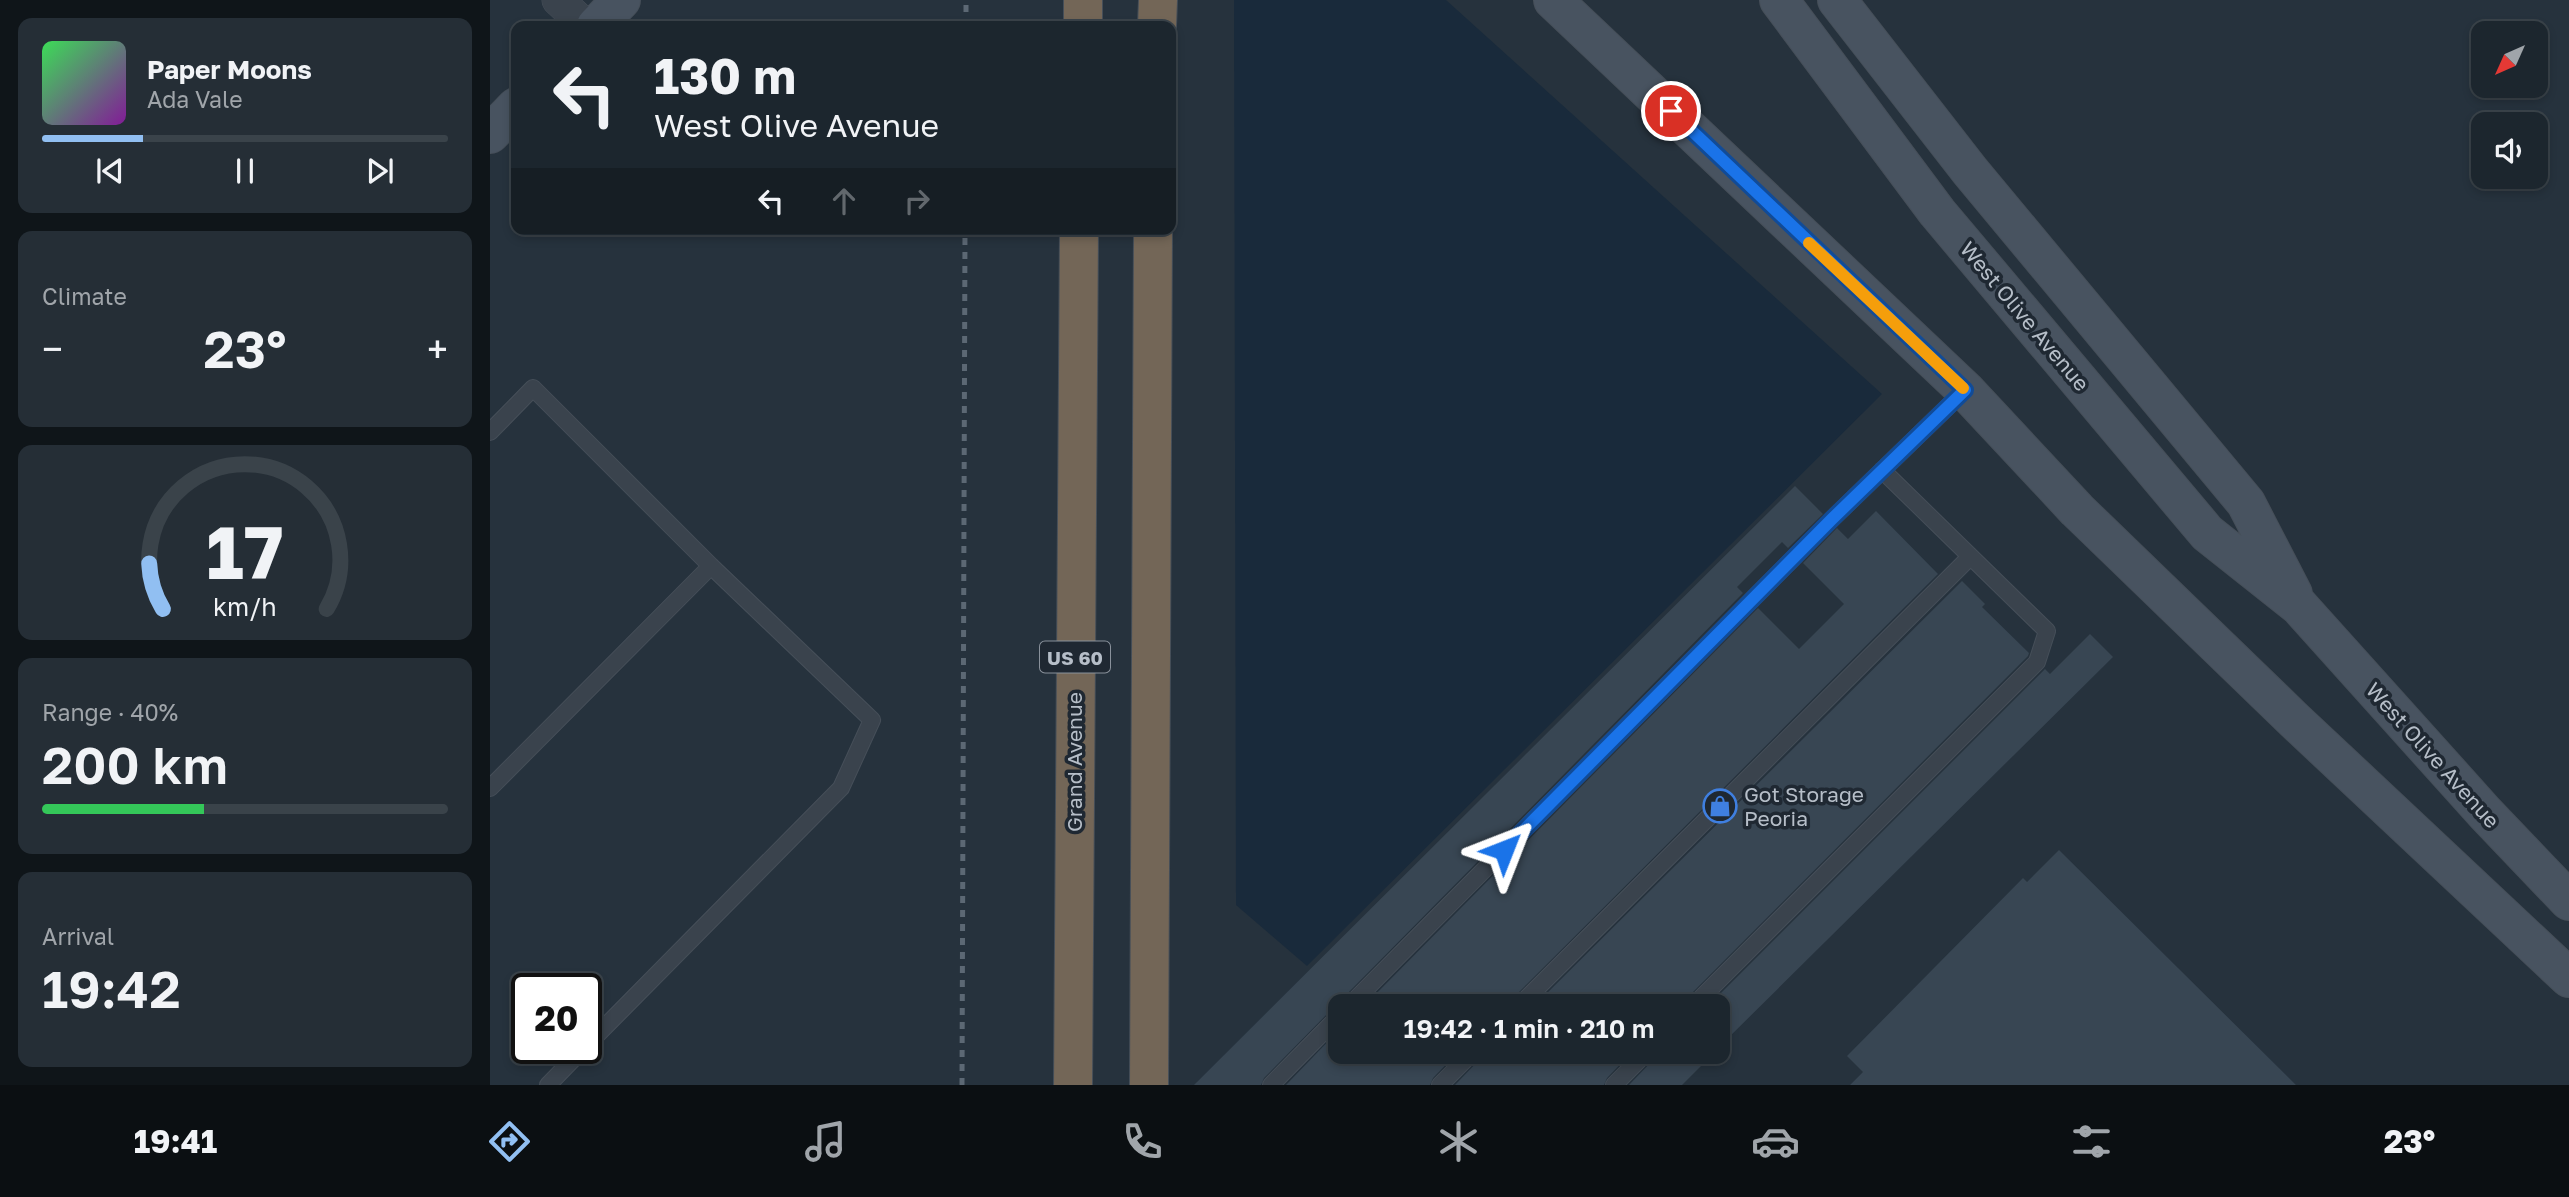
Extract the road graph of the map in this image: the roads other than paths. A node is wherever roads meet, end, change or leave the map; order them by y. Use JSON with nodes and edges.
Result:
{"nodes":[{"id":1,"x":558,"y":0,"type":"edge"},
{"id":2,"x":621,"y":0,"type":"edge"},
{"id":3,"x":1083,"y":0,"type":"edge"},
{"id":4,"x":1158,"y":0,"type":"edge"},
{"id":5,"x":1553,"y":0,"type":"edge"},
{"id":6,"x":1779,"y":0,"type":"edge"},
{"id":7,"x":1837,"y":0,"type":"edge"},
{"id":8,"x":581,"y":21,"type":"edge"},
{"id":9,"x":601,"y":21,"type":"edge"},
{"id":10,"x":1083,"y":21,"type":"edge"},
{"id":11,"x":1157,"y":21,"type":"edge"},
{"id":12,"x":511,"y":112,"type":"edge"},
{"id":13,"x":490,"y":134,"type":"edge"},
{"id":14,"x":1079,"y":235,"type":"edge"},
{"id":15,"x":1153,"y":235,"type":"edge"},
{"id":16,"x":1965,"y":390,"type":"junction"},
{"id":17,"x":490,"y":432,"type":"edge"},
{"id":18,"x":1882,"y":470,"type":"junction"},
{"id":19,"x":1970,"y":556,"type":"junction"},
{"id":20,"x":710,"y":566,"type":"junction"},
{"id":21,"x":2299,"y":606,"type":"junction"},
{"id":22,"x":490,"y":788,"type":"edge"},
{"id":23,"x":2569,"y":901,"type":"edge"},
{"id":24,"x":2569,"y":978,"type":"edge"},
{"id":25,"x":1361,"y":994,"type":"edge"},
{"id":26,"x":1531,"y":994,"type":"edge"},
{"id":27,"x":1705,"y":994,"type":"edge"},
{"id":28,"x":1328,"y":1027,"type":"edge"},
{"id":29,"x":602,"y":1030,"type":"edge"},
{"id":30,"x":568,"y":1064,"type":"edge"},
{"id":31,"x":1461,"y":1064,"type":"edge"},
{"id":32,"x":1635,"y":1064,"type":"edge"},
{"id":33,"x":548,"y":1085,"type":"edge"},
{"id":34,"x":1073,"y":1085,"type":"edge"},
{"id":35,"x":1149,"y":1085,"type":"edge"},
{"id":36,"x":1271,"y":1085,"type":"edge"},
{"id":37,"x":1440,"y":1085,"type":"edge"},
{"id":38,"x":1614,"y":1085,"type":"edge"}],
"edges":[{"from":1,"to":8,"type":"street"},
{"from":2,"to":9,"type":"main road"},
{"from":3,"to":10,"type":"highway"},
{"from":4,"to":11,"type":"highway"},
{"from":5,"to":16,"type":"main road"},
{"from":6,"to":21,"type":"main road","name":"West Olive Avenue"},
{"from":7,"to":21,"type":"main road","name":"West Olive Avenue"},
{"from":12,"to":13,"type":"main road"},
{"from":14,"to":34,"type":"highway","name":"Grand Avenue","number":"US 60"},
{"from":15,"to":35,"type":"highway"},
{"from":16,"to":18,"type":"lane"},
{"from":16,"to":24,"type":"main road"},
{"from":17,"to":20,"type":"lane"},
{"from":18,"to":19,"type":"lane"},
{"from":18,"to":25,"type":"lane"},
{"from":19,"to":26,"type":"lane"},
{"from":19,"to":27,"type":"lane"},
{"from":20,"to":22,"type":"lane"},
{"from":20,"to":29,"type":"lane"},
{"from":21,"to":23,"type":"main road","name":"West Olive Avenue"},
{"from":28,"to":36,"type":"lane"},
{"from":30,"to":33,"type":"lane"},
{"from":31,"to":37,"type":"lane"},
{"from":32,"to":38,"type":"lane"}]}
